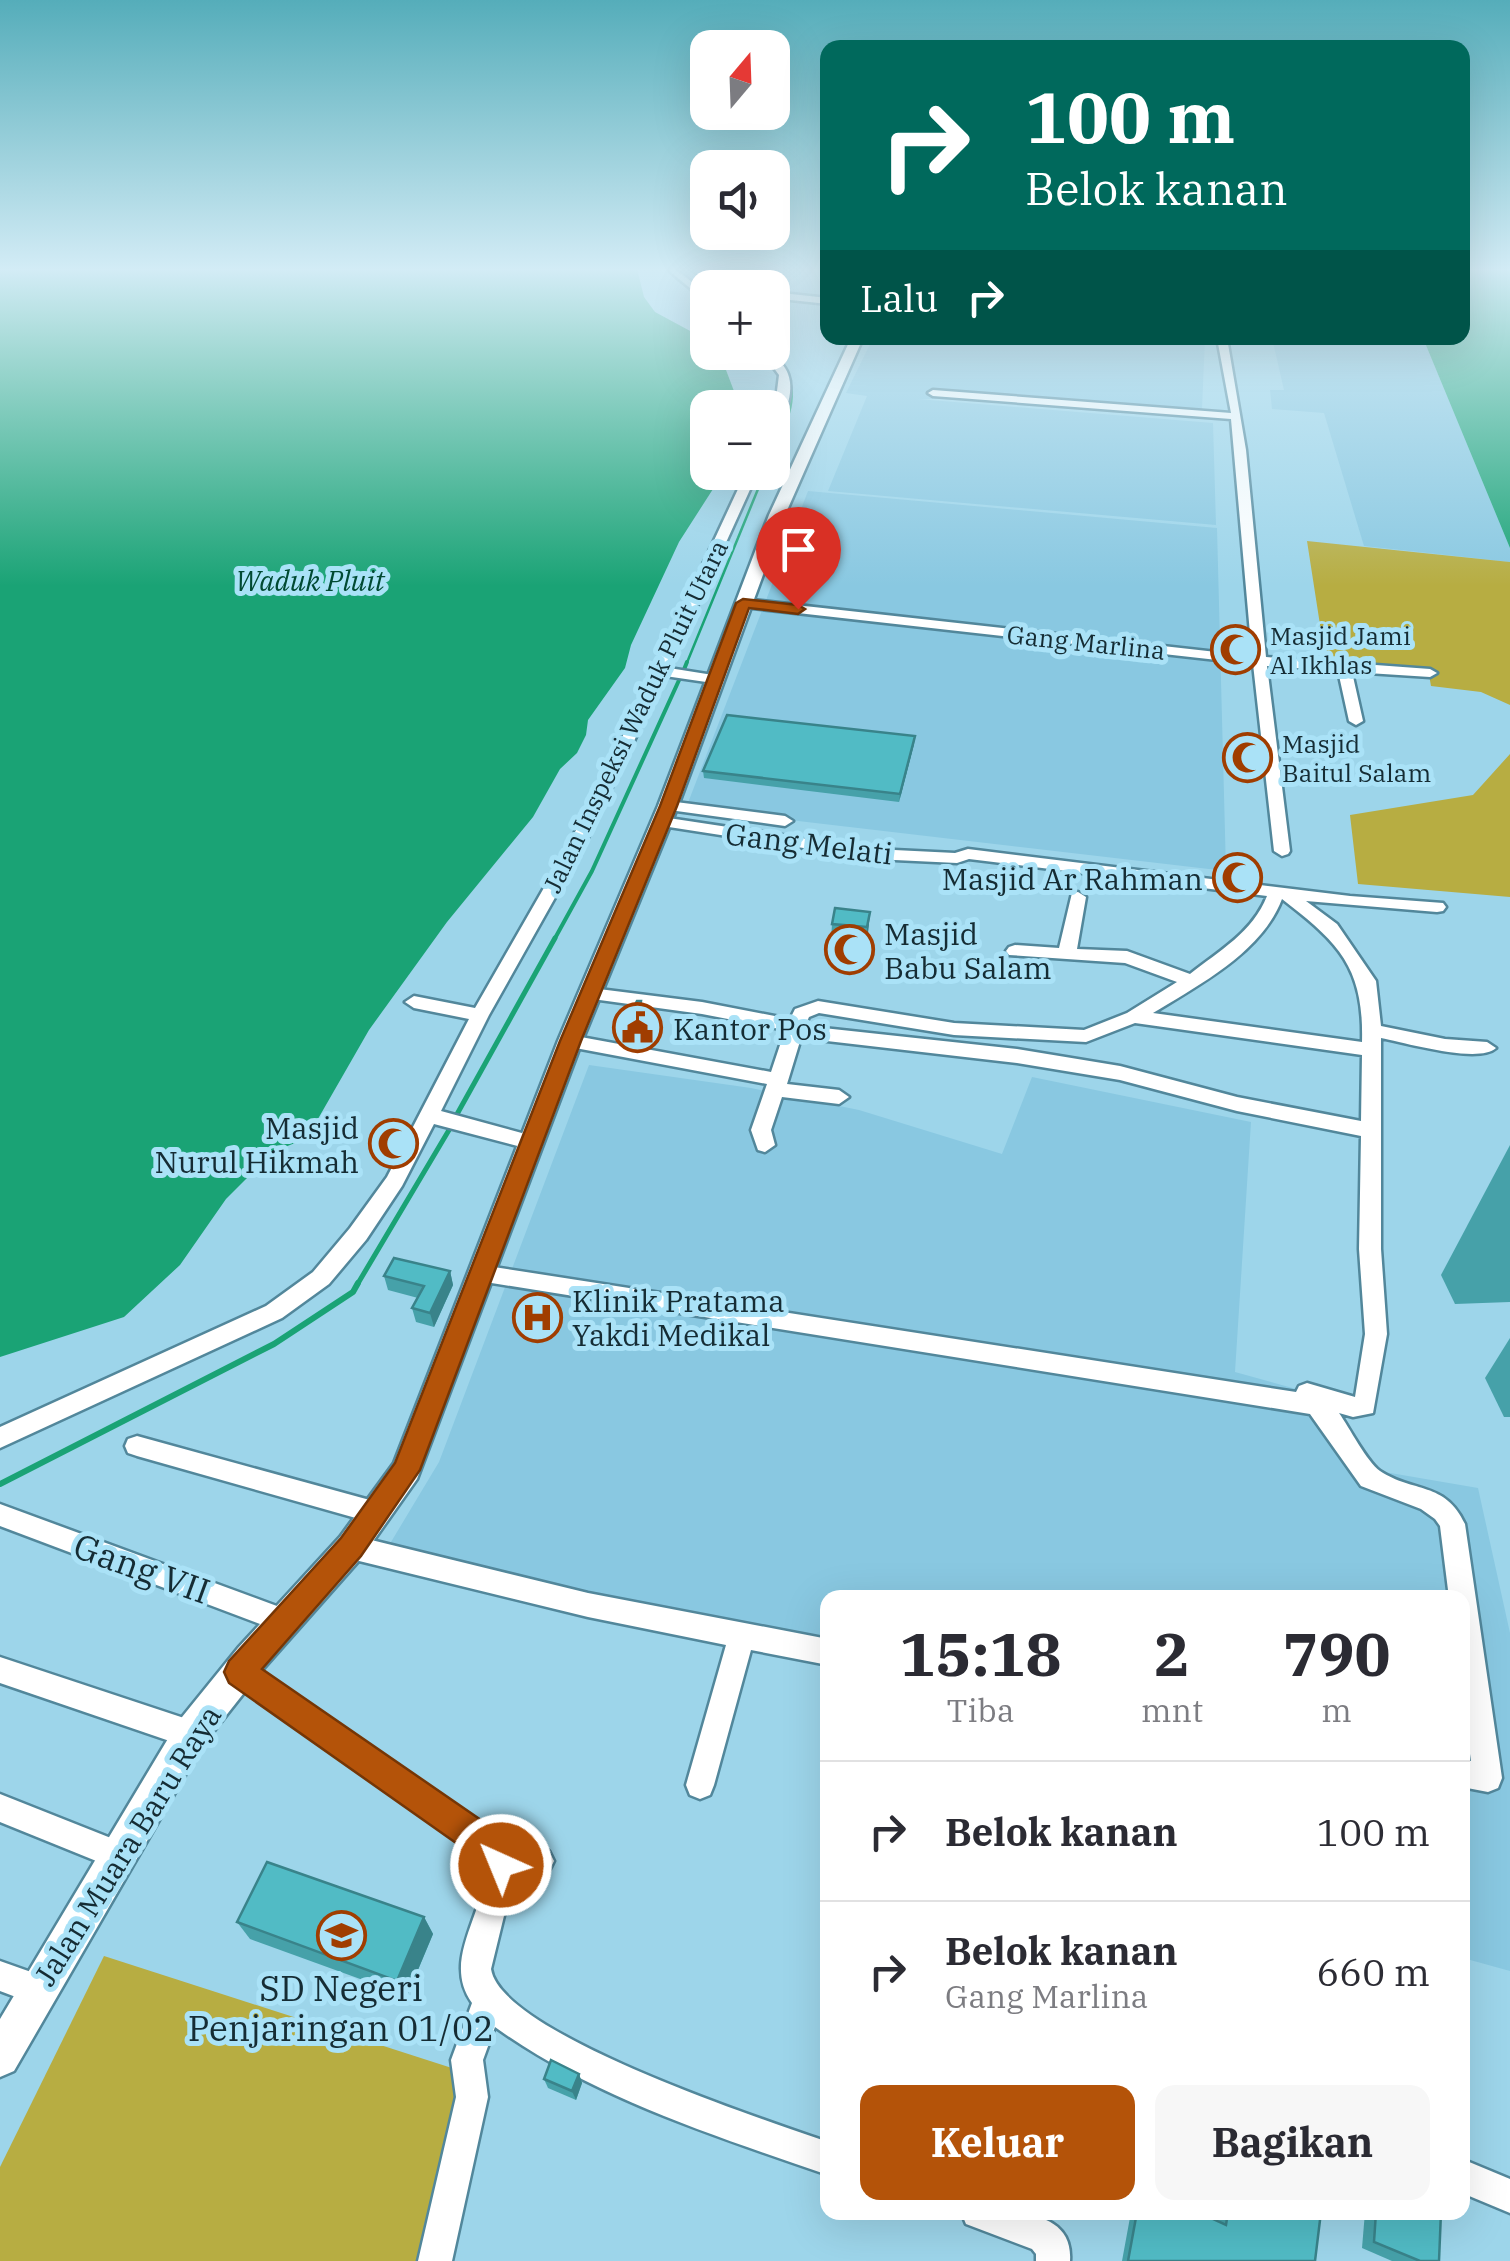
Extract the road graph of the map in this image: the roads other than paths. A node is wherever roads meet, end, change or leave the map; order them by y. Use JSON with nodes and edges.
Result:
{"nodes":[{"id":1,"x":838,"y":375,"type":"edge"},
{"id":2,"x":1227,"y":375,"type":"edge"},
{"id":3,"x":934,"y":393,"type":"dead end"},
{"id":4,"x":1233,"y":416,"type":"junction"},
{"id":5,"x":744,"y":490,"type":"edge"},
{"id":6,"x":743,"y":603,"type":"junction"},
{"id":7,"x":1261,"y":661,"type":"junction"},
{"id":8,"x":1344,"y":666,"type":"junction"},
{"id":9,"x":660,"y":672,"type":"junction"},
{"id":10,"x":1430,"y":673,"type":"dead end"},
{"id":11,"x":713,"y":679,"type":"junction"},
{"id":12,"x":1356,"y":722,"type":"dead end"},
{"id":13,"x":665,"y":814,"type":"junction"},
{"id":14,"x":785,"y":821,"type":"dead end"},
{"id":15,"x":1282,"y":851,"type":"dead end"},
{"id":16,"x":1281,"y":892,"type":"junction"},
{"id":17,"x":1078,"y":896,"type":"dead end"},
{"id":18,"x":1436,"y":907,"type":"dead end"},
{"id":19,"x":1015,"y":950,"type":"dead end"},
{"id":20,"x":1066,"y":954,"type":"junction"},
{"id":21,"x":1192,"y":981,"type":"junction"},
{"id":22,"x":591,"y":994,"type":"junction"},
{"id":23,"x":414,"y":1002,"type":"dead end"},
{"id":24,"x":480,"y":1015,"type":"junction"},
{"id":25,"x":1134,"y":1016,"type":"junction"},
{"id":26,"x":796,"y":1029,"type":"junction"},
{"id":27,"x":1372,"y":1040,"type":"junction"},
{"id":28,"x":570,"y":1041,"type":"junction"},
{"id":29,"x":1487,"y":1048,"type":"dead end"},
{"id":30,"x":778,"y":1085,"type":"junction"},
{"id":31,"x":839,"y":1096,"type":"dead end"},
{"id":32,"x":428,"y":1115,"type":"junction"},
{"id":33,"x":1373,"y":1131,"type":"junction"},
{"id":34,"x":533,"y":1143,"type":"junction"},
{"id":35,"x":765,"y":1144,"type":"dead end"},
{"id":36,"x":481,"y":1274,"type":"junction"},
{"id":37,"x":1276,"y":1399,"type":"junction"},
{"id":38,"x":0,"y":1438,"type":"edge"},
{"id":39,"x":136,"y":1446,"type":"dead end"},
{"id":40,"x":377,"y":1512,"type":"junction"},
{"id":41,"x":0,"y":1515,"type":"edge"},
{"id":42,"x":351,"y":1547,"type":"junction"},
{"id":43,"x":1461,"y":1590,"type":"edge"},
{"id":44,"x":284,"y":1620,"type":"junction"},
{"id":45,"x":742,"y":1636,"type":"junction"},
{"id":46,"x":820,"y":1651,"type":"edge"},
{"id":47,"x":1470,"y":1654,"type":"edge"},
{"id":48,"x":0,"y":1670,"type":"edge"},
{"id":49,"x":240,"y":1672,"type":"junction"},
{"id":50,"x":190,"y":1734,"type":"junction"},
{"id":51,"x":1470,"y":1775,"type":"edge"},
{"id":52,"x":700,"y":1786,"type":"dead end"},
{"id":53,"x":0,"y":1808,"type":"edge"},
{"id":54,"x":116,"y":1854,"type":"junction"},
{"id":55,"x":540,"y":1861,"type":"dead end"},
{"id":56,"x":501,"y":1865,"type":"junction"},
{"id":57,"x":0,"y":1976,"type":"edge"},
{"id":58,"x":37,"y":1990,"type":"junction"},
{"id":59,"x":488,"y":2002,"type":"junction"},
{"id":60,"x":0,"y":2058,"type":"edge"},
{"id":61,"x":820,"y":2156,"type":"edge"},
{"id":62,"x":1470,"y":2179,"type":"edge"},
{"id":63,"x":1510,"y":2196,"type":"edge"},
{"id":64,"x":1000,"y":2220,"type":"edge"},
{"id":65,"x":435,"y":2261,"type":"edge"},
{"id":66,"x":1053,"y":2261,"type":"edge"}],
"edges":[{"from":1,"to":6,"type":"street","name":"Jalan Muara Baru Raya"},
{"from":2,"to":4,"type":"street"},
{"from":3,"to":4,"type":"street"},
{"from":4,"to":7,"type":"street"},
{"from":5,"to":9,"type":"street","name":"Jalan Inspeksi Waduk Pluit Utara"},
{"from":6,"to":7,"type":"street","name":"Gang Marlina"},
{"from":6,"to":11,"type":"street","name":"Jalan Muara Baru Raya"},
{"from":7,"to":8,"type":"street","name":"Gang Marlina"},
{"from":7,"to":15,"type":"street"},
{"from":8,"to":10,"type":"street","name":"Gang Marlina"},
{"from":8,"to":12,"type":"street"},
{"from":9,"to":11,"type":"street"},
{"from":9,"to":24,"type":"street","name":"Jalan Inspeksi Waduk Pluit Utara"},
{"from":11,"to":13,"type":"street","name":"Jalan Muara Baru Raya"},
{"from":13,"to":14,"type":"street"},
{"from":13,"to":16,"type":"street","name":"Gang Melati"},
{"from":13,"to":22,"type":"street","name":"Jalan Muara Baru Raya"},
{"from":16,"to":18,"type":"street","name":"Gang Melati"},
{"from":16,"to":21,"type":"street"},
{"from":16,"to":27,"type":"street"},
{"from":17,"to":20,"type":"street"},
{"from":19,"to":20,"type":"street"},
{"from":20,"to":21,"type":"street"},
{"from":21,"to":25,"type":"street"},
{"from":22,"to":26,"type":"street"},
{"from":22,"to":28,"type":"street","name":"Jalan Muara Baru Raya"},
{"from":23,"to":24,"type":"street"},
{"from":24,"to":32,"type":"street","name":"Jalan Inspeksi Waduk Pluit Utara"},
{"from":25,"to":26,"type":"street"},
{"from":25,"to":27,"type":"street"},
{"from":26,"to":30,"type":"street"},
{"from":26,"to":33,"type":"street"},
{"from":27,"to":29,"type":"street"},
{"from":27,"to":33,"type":"street"},
{"from":28,"to":30,"type":"street"},
{"from":28,"to":34,"type":"street","name":"Jalan Muara Baru Raya"},
{"from":30,"to":31,"type":"street"},
{"from":30,"to":35,"type":"street"},
{"from":32,"to":34,"type":"street"},
{"from":32,"to":38,"type":"street","name":"Jalan Inspeksi Waduk Pluit Utara"},
{"from":33,"to":37,"type":"street"},
{"from":34,"to":36,"type":"street","name":"Jalan Muara Baru Raya"},
{"from":36,"to":37,"type":"street"},
{"from":36,"to":40,"type":"street","name":"Jalan Muara Baru Raya"},
{"from":37,"to":43,"type":"street"},
{"from":39,"to":40,"type":"street"},
{"from":40,"to":42,"type":"street","name":"Jalan Muara Baru Raya"},
{"from":41,"to":44,"type":"street","name":"Gang VII"},
{"from":42,"to":44,"type":"street","name":"Jalan Muara Baru Raya"},
{"from":42,"to":45,"type":"street"},
{"from":44,"to":49,"type":"street","name":"Jalan Muara Baru Raya"},
{"from":45,"to":46,"type":"street"},
{"from":45,"to":52,"type":"street"},
{"from":47,"to":51,"type":"street"},
{"from":48,"to":50,"type":"street"},
{"from":49,"to":50,"type":"street","name":"Jalan Muara Baru Raya"},
{"from":49,"to":56,"type":"street"},
{"from":50,"to":54,"type":"street","name":"Jalan Muara Baru Raya"},
{"from":53,"to":54,"type":"street"},
{"from":54,"to":58,"type":"street","name":"Jalan Muara Baru Raya"},
{"from":55,"to":56,"type":"street"},
{"from":56,"to":59,"type":"street"},
{"from":57,"to":58,"type":"street"},
{"from":58,"to":60,"type":"street","name":"Jalan Muara Baru Raya"},
{"from":59,"to":61,"type":"street"},
{"from":59,"to":65,"type":"street"},
{"from":62,"to":63,"type":"street"},
{"from":64,"to":66,"type":"street"}]}
